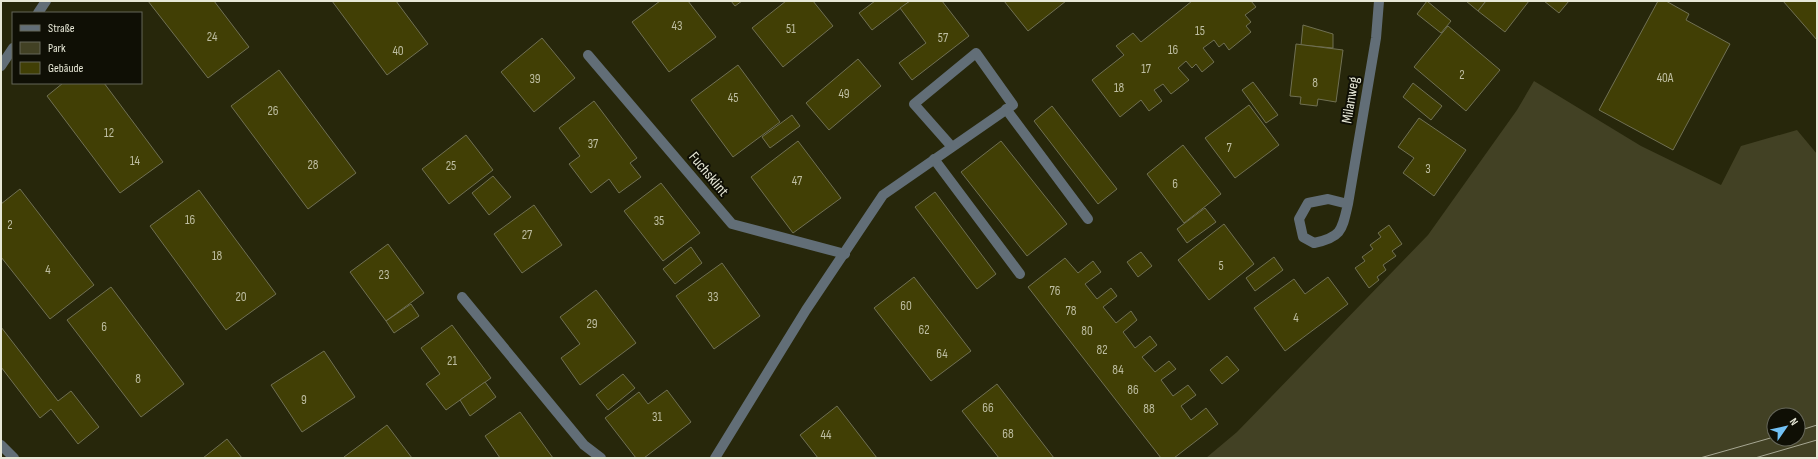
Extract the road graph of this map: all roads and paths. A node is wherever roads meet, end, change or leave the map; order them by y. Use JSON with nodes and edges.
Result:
{"nodes":[{"id":1,"x":46,"y":1,"type":"edge"},
{"id":2,"x":1379,"y":1,"type":"edge"},
{"id":3,"x":39,"y":12,"type":"edge"},
{"id":4,"x":12,"y":50,"type":"edge"},
{"id":5,"x":588,"y":55,"type":"dead end"},
{"id":6,"x":1,"y":66,"type":"edge"},
{"id":7,"x":1006,"y":109,"type":"junction"},
{"id":8,"x":952,"y":146,"type":"junction"},
{"id":9,"x":934,"y":159,"type":"junction"},
{"id":10,"x":1348,"y":204,"type":"junction"},
{"id":11,"x":1088,"y":219,"type":"dead end"},
{"id":12,"x":845,"y":254,"type":"junction"},
{"id":13,"x":1020,"y":274,"type":"dead end"},
{"id":14,"x":462,"y":297,"type":"dead end"},
{"id":15,"x":1,"y":445,"type":"edge"},
{"id":16,"x":14,"y":458,"type":"edge"},
{"id":17,"x":601,"y":458,"type":"edge"},
{"id":18,"x":714,"y":458,"type":"edge"}],
"edges":[{"from":1,"to":3,"type":"street"},
{"from":2,"to":10,"type":"street","name":"Milanweg"},
{"from":4,"to":6,"type":"street"},
{"from":5,"to":12,"type":"street","name":"Fuchsklint"},
{"from":7,"to":8,"type":"street"},
{"from":7,"to":8,"type":"street"},
{"from":7,"to":11,"type":"street"},
{"from":8,"to":9,"type":"street"},
{"from":9,"to":12,"type":"street"},
{"from":9,"to":13,"type":"street"},
{"from":10,"to":10,"type":"street","name":"Milanweg"},
{"from":12,"to":18,"type":"street"},
{"from":14,"to":17,"type":"street"},
{"from":15,"to":16,"type":"street"}]}
